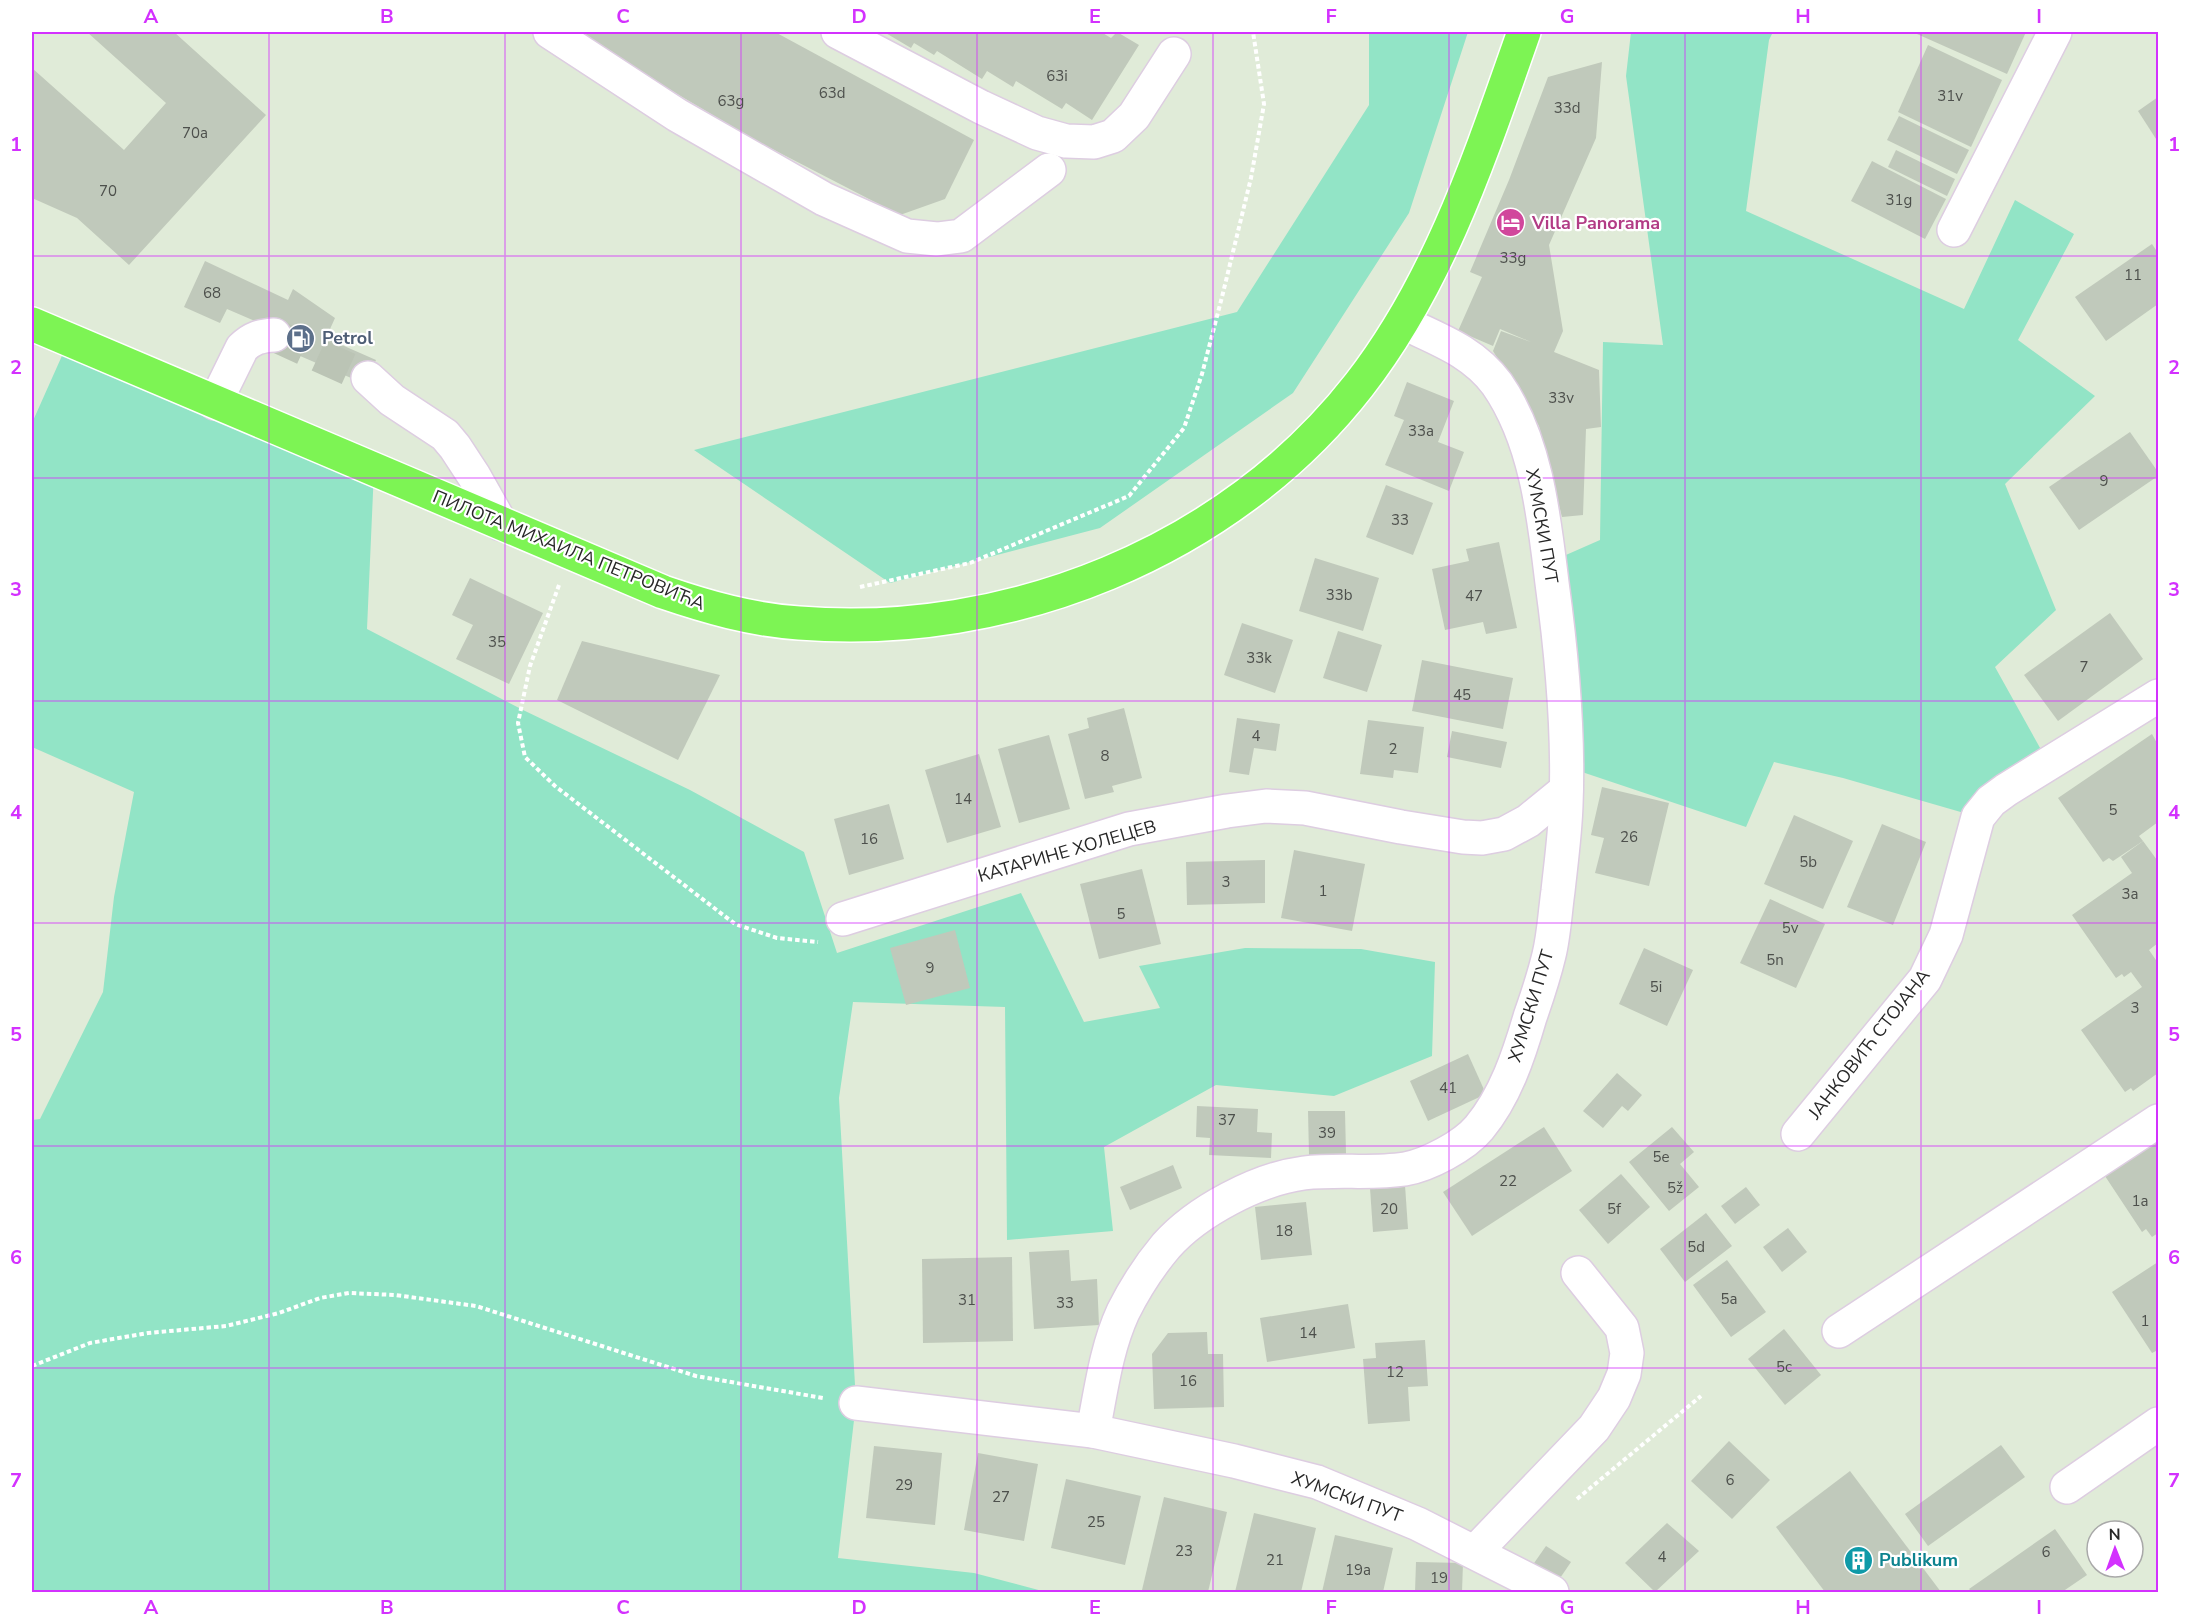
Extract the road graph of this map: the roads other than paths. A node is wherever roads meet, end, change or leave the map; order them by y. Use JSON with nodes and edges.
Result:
{"nodes":[{"id":1,"x":550,"y":32,"type":"edge"},
{"id":2,"x":838,"y":32,"type":"edge"},
{"id":3,"x":1524,"y":32,"type":"edge"},
{"id":4,"x":2055,"y":32,"type":"edge"},
{"id":5,"x":1174,"y":54,"type":"dead end"},
{"id":6,"x":1049,"y":170,"type":"dead end"},
{"id":7,"x":1954,"y":231,"type":"dead end"},
{"id":8,"x":1402,"y":322,"type":"junction"},
{"id":9,"x":32,"y":324,"type":"edge"},
{"id":10,"x":274,"y":335,"type":"tunnel mouth"},
{"id":11,"x":368,"y":378,"type":"tunnel mouth"},
{"id":12,"x":214,"y":403,"type":"junction"},
{"id":13,"x":501,"y":524,"type":"junction"},
{"id":14,"x":2158,"y":696,"type":"edge"},
{"id":15,"x":1566,"y":790,"type":"junction"},
{"id":16,"x":850,"y":917,"type":"road end"},
{"id":17,"x":2158,"y":1121,"type":"edge"},
{"id":18,"x":1798,"y":1134,"type":"dead end"},
{"id":19,"x":1578,"y":1273,"type":"dead end"},
{"id":20,"x":1839,"y":1331,"type":"dead end"},
{"id":21,"x":856,"y":1403,"type":"road end"},
{"id":22,"x":2158,"y":1424,"type":"edge"},
{"id":23,"x":1093,"y":1431,"type":"junction"},
{"id":24,"x":2067,"y":1487,"type":"dead end"},
{"id":25,"x":1475,"y":1552,"type":"junction"},
{"id":26,"x":1552,"y":1593,"type":"edge"}],
"edges":[{"from":1,"to":6,"type":"street"},
{"from":2,"to":5,"type":"street"},
{"from":3,"to":8,"type":"main road","name":"ПИЛОТА МИХАИЛА ПЕТРОВИЋА"},
{"from":4,"to":7,"type":"street"},
{"from":8,"to":13,"type":"main road","name":"ПИЛОТА МИХАИЛА ПЕТРОВИЋА"},
{"from":8,"to":15,"type":"street","name":"ХУМСКИ ПУТ"},
{"from":9,"to":12,"type":"main road","name":"ПИЛОТА МИХАИЛА ПЕТРОВИЋА"},
{"from":10,"to":12,"type":"street"},
{"from":11,"to":13,"type":"street"},
{"from":12,"to":13,"type":"main road","name":"ПИЛОТА МИХАИЛА ПЕТРОВИЋА"},
{"from":14,"to":18,"type":"street","name":"ЈАНКОВИЋ СТОЈАНА"},
{"from":15,"to":16,"type":"street","name":"КАТАРИНЕ ХОЛЕЦЕВ"},
{"from":15,"to":23,"type":"street","name":"ХУМСКИ ПУТ"},
{"from":17,"to":20,"type":"street"},
{"from":19,"to":25,"type":"street"},
{"from":21,"to":23,"type":"street","name":"ХУМСКИ ПУТ"},
{"from":22,"to":24,"type":"street"},
{"from":23,"to":25,"type":"street","name":"ХУМСКИ ПУТ"},
{"from":25,"to":26,"type":"street","name":"ХУМСКИ ПУТ"}]}
